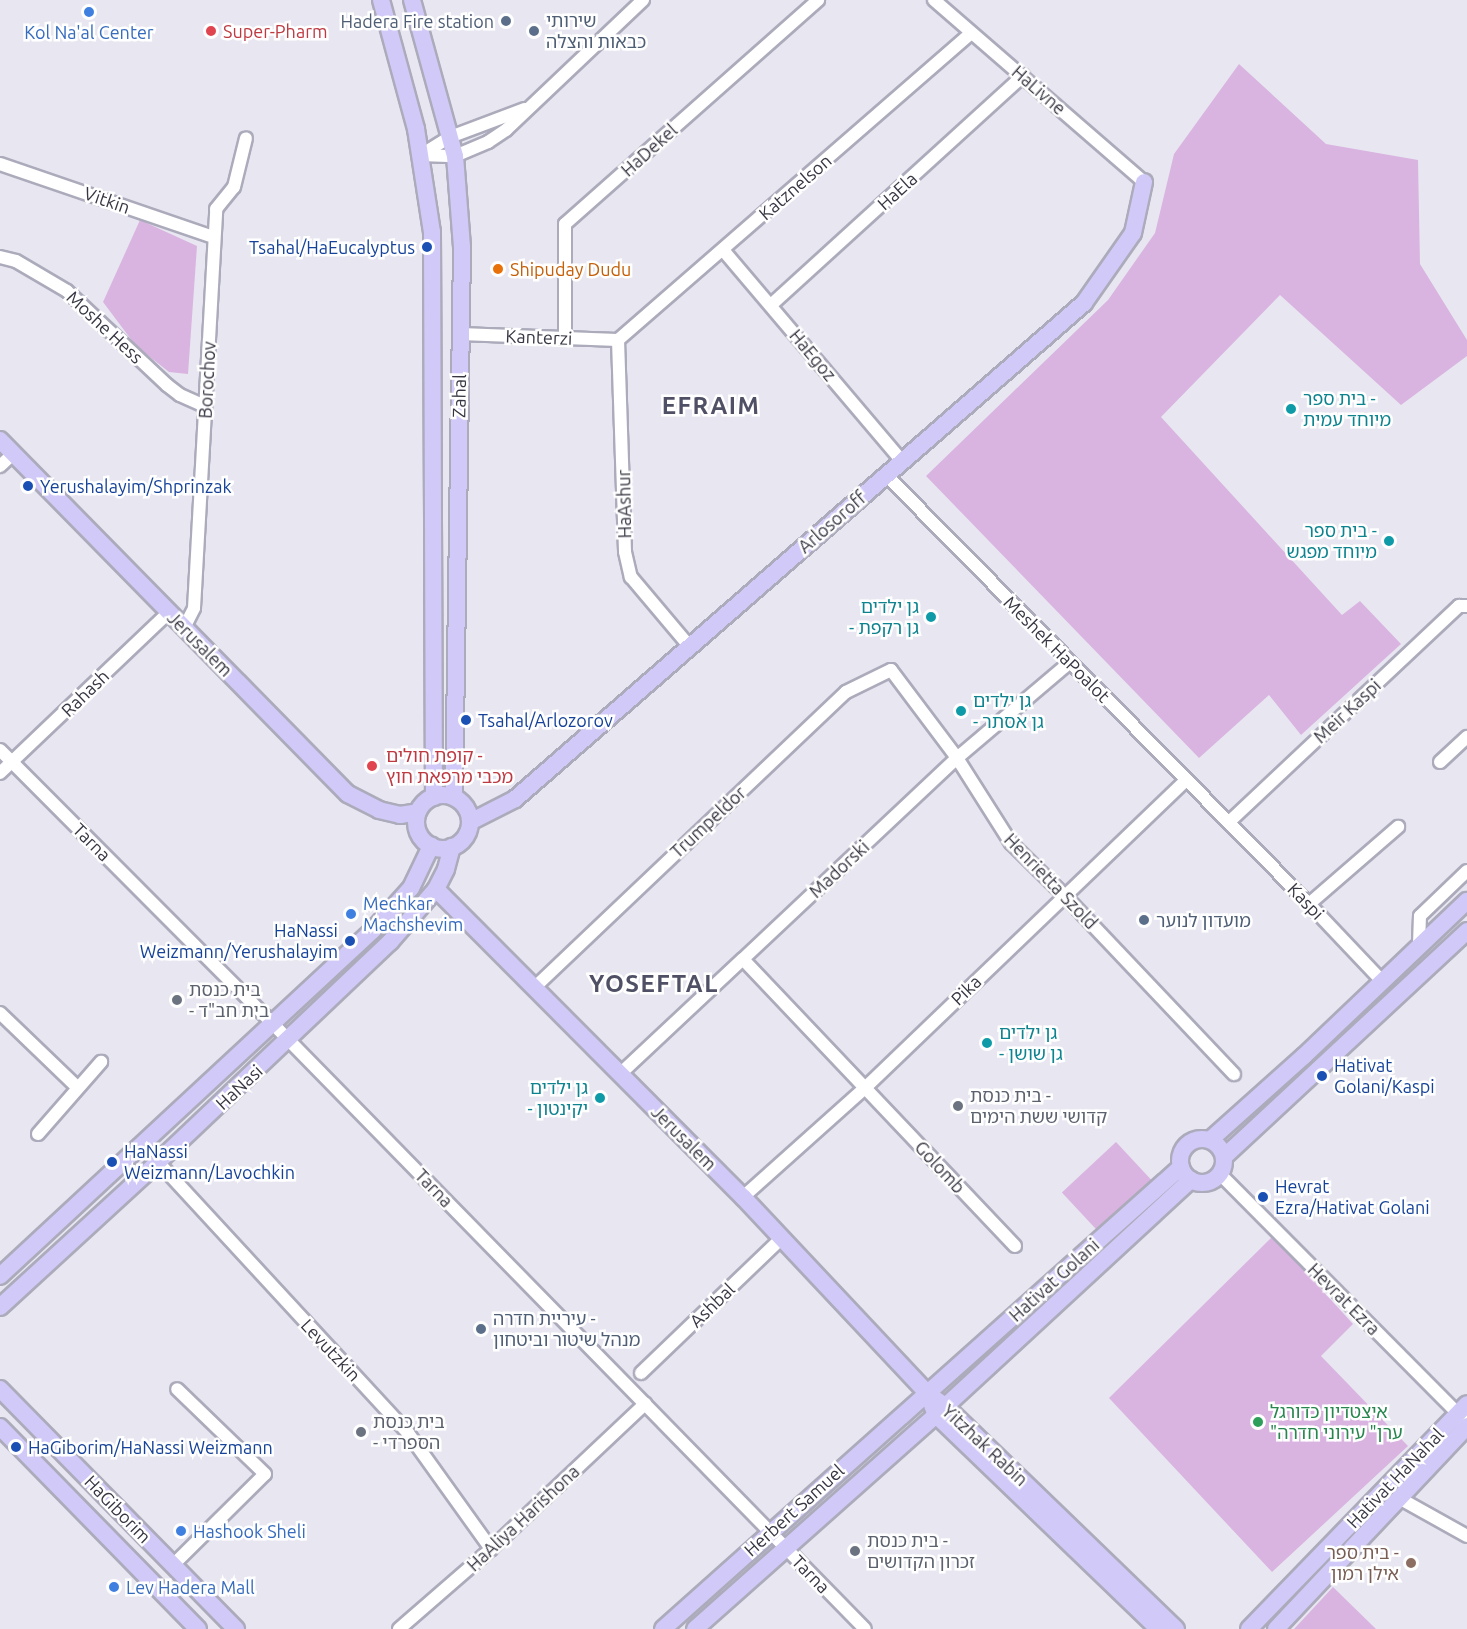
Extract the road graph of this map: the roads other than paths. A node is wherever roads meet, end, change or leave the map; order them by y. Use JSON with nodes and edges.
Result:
{"nodes":[{"id":1,"x":381,"y":0,"type":"edge"},
{"id":2,"x":412,"y":0,"type":"edge"},
{"id":3,"x":643,"y":0,"type":"edge"},
{"id":4,"x":818,"y":0,"type":"edge"},
{"id":5,"x":934,"y":0,"type":"edge"},
{"id":6,"x":971,"y":33,"type":"junction"},
{"id":7,"x":1023,"y":76,"type":"junction"},
{"id":8,"x":532,"y":107,"type":"junction"},
{"id":9,"x":450,"y":137,"type":"junction"},
{"id":10,"x":246,"y":138,"type":"dead end"},
{"id":11,"x":420,"y":155,"type":"junction"},
{"id":12,"x":455,"y":156,"type":"junction"},
{"id":13,"x":0,"y":164,"type":"edge"},
{"id":14,"x":1144,"y":182,"type":"joint"},
{"id":15,"x":213,"y":237,"type":"junction"},
{"id":16,"x":723,"y":250,"type":"junction"},
{"id":17,"x":0,"y":257,"type":"edge"},
{"id":18,"x":771,"y":305,"type":"junction"},
{"id":19,"x":460,"y":334,"type":"junction"},
{"id":20,"x":565,"y":338,"type":"junction"},
{"id":21,"x":618,"y":340,"type":"junction"},
{"id":22,"x":206,"y":406,"type":"junction"},
{"id":23,"x":0,"y":440,"type":"edge"},
{"id":24,"x":13,"y":454,"type":"junction"},
{"id":25,"x":903,"y":461,"type":"junction"},
{"id":26,"x":0,"y":466,"type":"edge"},
{"id":27,"x":886,"y":475,"type":"junction"},
{"id":28,"x":1464,"y":609,"type":"edge"},
{"id":29,"x":169,"y":612,"type":"junction"},
{"id":30,"x":184,"y":627,"type":"junction"},
{"id":31,"x":690,"y":647,"type":"junction"},
{"id":32,"x":1069,"y":663,"type":"junction"},
{"id":33,"x":891,"y":670,"type":"joint"},
{"id":34,"x":1467,"y":737,"type":"edge"},
{"id":35,"x":0,"y":750,"type":"edge"},
{"id":36,"x":957,"y":758,"type":"junction"},
{"id":37,"x":12,"y":762,"type":"junction"},
{"id":38,"x":1440,"y":762,"type":"dead end"},
{"id":39,"x":0,"y":773,"type":"edge"},
{"id":40,"x":1186,"y":780,"type":"junction"},
{"id":41,"x":434,"y":797,"type":"junction"},
{"id":42,"x":454,"y":797,"type":"junction"},
{"id":43,"x":418,"y":812,"type":"junction"},
{"id":44,"x":470,"y":822,"type":"junction"},
{"id":45,"x":1229,"y":822,"type":"junction"},
{"id":46,"x":1398,"y":827,"type":"dead end"},
{"id":47,"x":431,"y":846,"type":"junction"},
{"id":48,"x":452,"y":847,"type":"junction"},
{"id":49,"x":1467,"y":871,"type":"edge"},
{"id":50,"x":436,"y":889,"type":"junction"},
{"id":51,"x":1064,"y":895,"type":"junction"},
{"id":52,"x":1467,"y":901,"type":"edge"},
{"id":53,"x":1309,"y":904,"type":"junction"},
{"id":54,"x":1467,"y":931,"type":"edge"},
{"id":55,"x":1419,"y":944,"type":"junction"},
{"id":56,"x":743,"y":959,"type":"junction"},
{"id":57,"x":1381,"y":980,"type":"junction"},
{"id":58,"x":534,"y":988,"type":"junction"},
{"id":59,"x":0,"y":1013,"type":"edge"},
{"id":60,"x":273,"y":1024,"type":"junction"},
{"id":61,"x":289,"y":1040,"type":"junction"},
{"id":62,"x":101,"y":1062,"type":"dead end"},
{"id":63,"x":620,"y":1074,"type":"junction"},
{"id":64,"x":1234,"y":1074,"type":"dead end"},
{"id":65,"x":77,"y":1087,"type":"junction"},
{"id":66,"x":866,"y":1087,"type":"junction"},
{"id":67,"x":38,"y":1134,"type":"dead end"},
{"id":68,"x":1210,"y":1140,"type":"junction"},
{"id":69,"x":1224,"y":1157,"type":"junction"},
{"id":70,"x":158,"y":1162,"type":"junction"},
{"id":71,"x":1186,"y":1173,"type":"junction"},
{"id":72,"x":1220,"y":1174,"type":"junction"},
{"id":73,"x":743,"y":1197,"type":"junction"},
{"id":74,"x":782,"y":1238,"type":"junction"},
{"id":75,"x":1015,"y":1246,"type":"dead end"},
{"id":76,"x":0,"y":1276,"type":"edge"},
{"id":77,"x":0,"y":1307,"type":"edge"},
{"id":78,"x":641,"y":1373,"type":"dead end"},
{"id":79,"x":0,"y":1389,"type":"edge"},
{"id":80,"x":177,"y":1389,"type":"dead end"},
{"id":81,"x":927,"y":1393,"type":"junction"},
{"id":82,"x":645,"y":1404,"type":"junction"},
{"id":83,"x":940,"y":1410,"type":"junction"},
{"id":84,"x":1465,"y":1417,"type":"edge"},
{"id":85,"x":0,"y":1427,"type":"edge"},
{"id":86,"x":1399,"y":1498,"type":"junction"},
{"id":87,"x":770,"y":1532,"type":"junction"},
{"id":88,"x":1467,"y":1536,"type":"edge"},
{"id":89,"x":784,"y":1546,"type":"junction"},
{"id":90,"x":491,"y":1549,"type":"junction"},
{"id":91,"x":173,"y":1565,"type":"junction"},
{"id":92,"x":198,"y":1629,"type":"edge"},
{"id":93,"x":236,"y":1629,"type":"edge"},
{"id":94,"x":399,"y":1629,"type":"edge"},
{"id":95,"x":663,"y":1629,"type":"edge"},
{"id":96,"x":695,"y":1629,"type":"edge"},
{"id":97,"x":865,"y":1629,"type":"edge"},
{"id":98,"x":1158,"y":1629,"type":"edge"},
{"id":99,"x":1176,"y":1629,"type":"edge"},
{"id":100,"x":1249,"y":1629,"type":"edge"},
{"id":101,"x":1276,"y":1629,"type":"edge"}],
"edges":[{"from":1,"to":11,"type":"street","name":"Zahal"},
{"from":2,"to":9,"type":"street","name":"Zahal"},
{"from":3,"to":8,"type":"street"},
{"from":4,"to":20,"type":"street","name":"HaDekel"},
{"from":5,"to":6,"type":"street","name":"HaLivne"},
{"from":6,"to":7,"type":"street","name":"HaLivne"},
{"from":6,"to":16,"type":"street","name":"Katznelson"},
{"from":7,"to":14,"type":"street","name":"HaLivne"},
{"from":7,"to":18,"type":"street","name":"HaEla"},
{"from":8,"to":9,"type":"street"},
{"from":8,"to":12,"type":"street"},
{"from":9,"to":11,"type":"street"},
{"from":9,"to":12,"type":"street","name":"Zahal"},
{"from":10,"to":15,"type":"street","name":"Borochov"},
{"from":11,"to":12,"type":"street"},
{"from":11,"to":41,"type":"street","name":"Zahal"},
{"from":12,"to":19,"type":"street","name":"Zahal"},
{"from":13,"to":15,"type":"street","name":"Vitkin"},
{"from":14,"to":25,"type":"street","name":"Arlosoroff"},
{"from":15,"to":22,"type":"street","name":"Borochov"},
{"from":16,"to":18,"type":"street","name":"HaEgoz"},
{"from":16,"to":21,"type":"street","name":"Katznelson"},
{"from":17,"to":22,"type":"street","name":"Moshe Hess"},
{"from":18,"to":25,"type":"street","name":"HaEgoz"},
{"from":19,"to":20,"type":"street","name":"Kanterzi"},
{"from":19,"to":42,"type":"street","name":"Zahal"},
{"from":20,"to":21,"type":"street","name":"Kanterzi"},
{"from":21,"to":31,"type":"street","name":"HaAshur"},
{"from":22,"to":30,"type":"street","name":"Borochov"},
{"from":23,"to":24,"type":"street","name":"Jerusalem"},
{"from":24,"to":26,"type":"street"},
{"from":24,"to":29,"type":"street","name":"Jerusalem"},
{"from":25,"to":27,"type":"street","name":"Arlosoroff"},
{"from":27,"to":31,"type":"street","name":"Arlosoroff"},
{"from":27,"to":32,"type":"street","name":"Meshek HaPoalot"},
{"from":28,"to":45,"type":"street","name":"Meir Kaspi"},
{"from":29,"to":30,"type":"street","name":"Jerusalem"},
{"from":29,"to":37,"type":"street","name":"Rahash"},
{"from":30,"to":43,"type":"street","name":"Jerusalem"},
{"from":31,"to":44,"type":"street","name":"Arlosoroff"},
{"from":32,"to":36,"type":"street","name":"Madorski"},
{"from":32,"to":40,"type":"street","name":"Meshek HaPoalot"},
{"from":33,"to":36,"type":"street","name":"Henrietta Szold"},
{"from":33,"to":58,"type":"street","name":"Trumpeldor"},
{"from":34,"to":38,"type":"street"},
{"from":35,"to":37,"type":"street","name":"Tarna"},
{"from":36,"to":51,"type":"street","name":"Henrietta Szold"},
{"from":36,"to":56,"type":"street","name":"Madorski"},
{"from":37,"to":39,"type":"street","name":"Rahash"},
{"from":37,"to":60,"type":"street","name":"Tarna"},
{"from":40,"to":45,"type":"street","name":"Meshek HaPoalot"},
{"from":40,"to":51,"type":"street","name":"Pika"},
{"from":41,"to":42,"type":"street"},
{"from":41,"to":43,"type":"street"},
{"from":42,"to":44,"type":"street"},
{"from":43,"to":47,"type":"street"},
{"from":44,"to":48,"type":"street"},
{"from":45,"to":53,"type":"street","name":"Kaspi"},
{"from":46,"to":53,"type":"street"},
{"from":47,"to":48,"type":"street"},
{"from":47,"to":60,"type":"street","name":"HaNasi"},
{"from":48,"to":50,"type":"street","name":"HaNasi"},
{"from":49,"to":55,"type":"street"},
{"from":50,"to":58,"type":"street","name":"Jerusalem"},
{"from":50,"to":61,"type":"street","name":"HaNasi"},
{"from":51,"to":64,"type":"street","name":"Henrietta Szold"},
{"from":51,"to":66,"type":"street","name":"Pika"},
{"from":52,"to":55,"type":"street"},
{"from":53,"to":57,"type":"street","name":"Kaspi"},
{"from":54,"to":69,"type":"street"},
{"from":55,"to":57,"type":"street"},
{"from":56,"to":63,"type":"street","name":"Madorski"},
{"from":56,"to":66,"type":"street"},
{"from":57,"to":68,"type":"street"},
{"from":58,"to":63,"type":"street","name":"Jerusalem"},
{"from":59,"to":65,"type":"street"},
{"from":60,"to":61,"type":"street","name":"Tarna"},
{"from":60,"to":76,"type":"street","name":"HaNasi"},
{"from":61,"to":70,"type":"street","name":"HaNasi"},
{"from":61,"to":82,"type":"street","name":"Tarna"},
{"from":62,"to":65,"type":"street"},
{"from":63,"to":73,"type":"street","name":"Jerusalem"},
{"from":65,"to":67,"type":"street"},
{"from":66,"to":73,"type":"street","name":"Pika"},
{"from":66,"to":75,"type":"street","name":"Golomb"},
{"from":68,"to":69,"type":"street"},
{"from":68,"to":71,"type":"street"},
{"from":69,"to":72,"type":"street"},
{"from":70,"to":77,"type":"street","name":"HaNasi"},
{"from":70,"to":90,"type":"street","name":"Levutzkin"},
{"from":71,"to":72,"type":"street"},
{"from":71,"to":81,"type":"street","name":"Hativat Golani"},
{"from":71,"to":83,"type":"street","name":"Hativat Golani"},
{"from":72,"to":84,"type":"street","name":"Hevrat Ezra"},
{"from":73,"to":74,"type":"street","name":"Jerusalem"},
{"from":74,"to":78,"type":"street","name":"Ashbal"},
{"from":74,"to":81,"type":"street","name":"Jerusalem"},
{"from":79,"to":91,"type":"street","name":"HaGiborim"},
{"from":80,"to":91,"type":"street"},
{"from":81,"to":83,"type":"street","name":"Yitzhak Rabin"},
{"from":81,"to":87,"type":"street","name":"Herbert Samuel"},
{"from":82,"to":87,"type":"street","name":"Tarna"},
{"from":82,"to":90,"type":"street","name":"HaAliya Harishona"},
{"from":83,"to":89,"type":"street","name":"Herbert Samuel"},
{"from":83,"to":98,"type":"street","name":"Yitzhak Rabin"},
{"from":83,"to":99,"type":"street","name":"Yitzhak Rabin"},
{"from":84,"to":86,"type":"street","name":"Hativat HaNahal"},
{"from":84,"to":100,"type":"street","name":"Hativat HaNahal"},
{"from":85,"to":92,"type":"street","name":"HaGiborim"},
{"from":86,"to":88,"type":"street"},
{"from":86,"to":101,"type":"street","name":"Hativat HaNahal"},
{"from":87,"to":89,"type":"street","name":"Tarna"},
{"from":87,"to":95,"type":"street","name":"Herbert Samuel"},
{"from":89,"to":96,"type":"street","name":"Herbert Samuel"},
{"from":89,"to":97,"type":"street","name":"Tarna"},
{"from":90,"to":94,"type":"street","name":"HaAliya Harishona"},
{"from":91,"to":93,"type":"street","name":"HaGiborim"}]}
